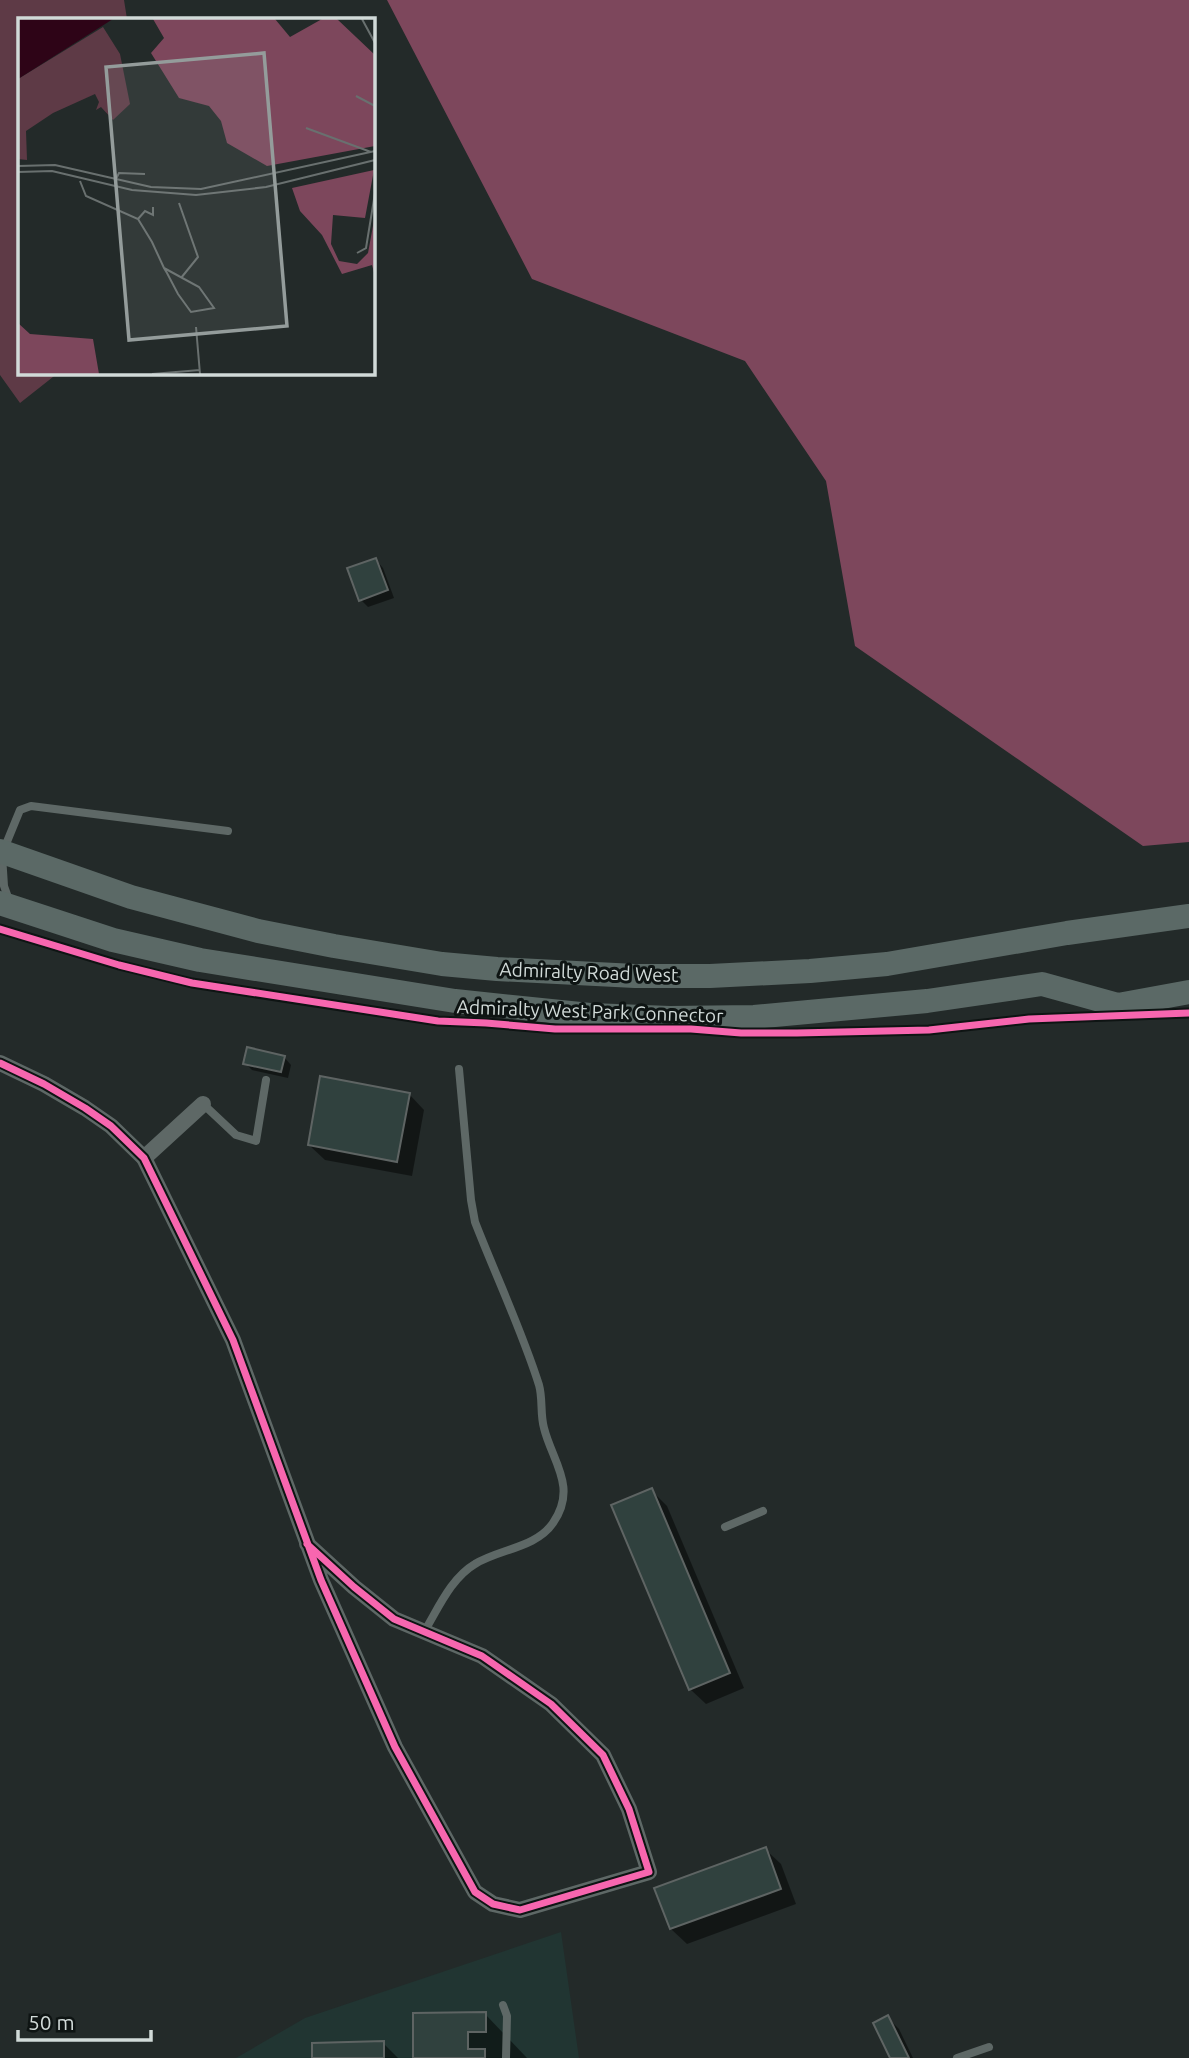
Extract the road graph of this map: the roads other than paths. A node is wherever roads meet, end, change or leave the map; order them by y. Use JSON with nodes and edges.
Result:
{"nodes":[{"id":1,"x":228,"y":831,"type":"dead end"},
{"id":2,"x":1,"y":852,"type":"edge"},
{"id":3,"x":6,"y":906,"type":"edge"},
{"id":4,"x":1189,"y":916,"type":"edge"},
{"id":5,"x":1189,"y":992,"type":"edge"},
{"id":6,"x":0,"y":1063,"type":"edge"},
{"id":7,"x":459,"y":1069,"type":"dead end"},
{"id":8,"x":266,"y":1080,"type":"dead end"},
{"id":9,"x":203,"y":1104,"type":"joint"},
{"id":10,"x":144,"y":1158,"type":"junction"},
{"id":11,"x":763,"y":1511,"type":"dead end"},
{"id":12,"x":724,"y":1527,"type":"dead end"},
{"id":13,"x":307,"y":1544,"type":"junction"},
{"id":14,"x":424,"y":1632,"type":"junction"},
{"id":15,"x":503,"y":2005,"type":"dead end"},
{"id":16,"x":989,"y":2046,"type":"dead end"},
{"id":17,"x":506,"y":2058,"type":"edge"},
{"id":18,"x":957,"y":2058,"type":"edge"}],
"edges":[{"from":1,"to":2,"type":"lane"},
{"from":2,"to":3,"type":"lane"},
{"from":2,"to":4,"type":"main road","name":"Admiralty Road West"},
{"from":3,"to":5,"type":"main road","name":"Admiralty Road West"},
{"from":6,"to":10,"type":"street"},
{"from":7,"to":14,"type":"lane"},
{"from":8,"to":9,"type":"lane"},
{"from":9,"to":10,"type":"street"},
{"from":10,"to":13,"type":"street"},
{"from":11,"to":12,"type":"lane"},
{"from":13,"to":14,"type":"street"},
{"from":13,"to":14,"type":"street"},
{"from":15,"to":17,"type":"lane"},
{"from":16,"to":18,"type":"lane"}]}
